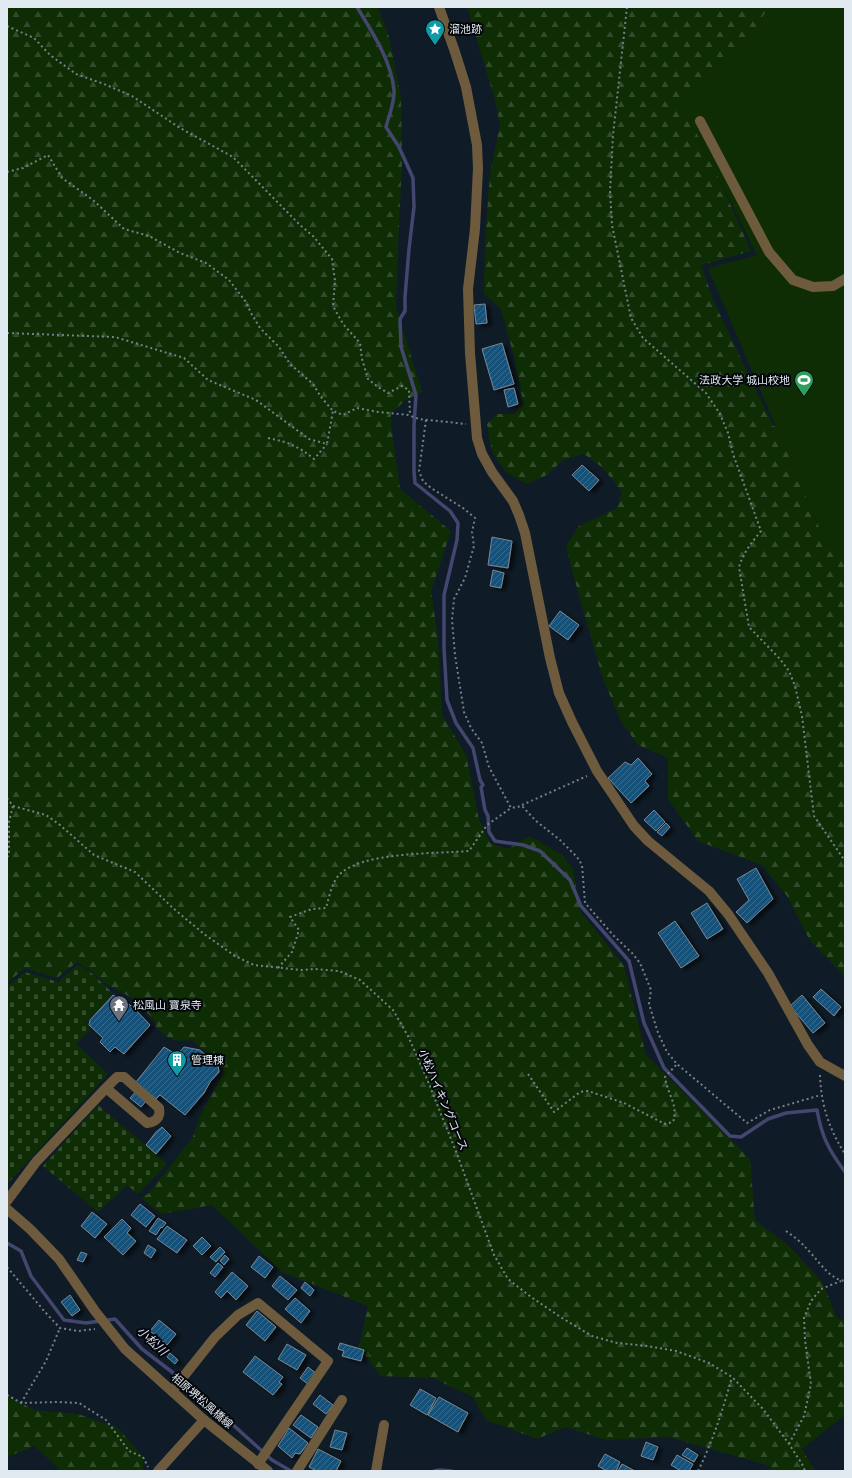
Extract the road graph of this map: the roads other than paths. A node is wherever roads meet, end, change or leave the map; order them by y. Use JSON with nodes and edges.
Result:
{"nodes":[{"id":1,"x":439,"y":7,"type":"edge"},
{"id":2,"x":700,"y":121,"type":"dead end"},
{"id":3,"x":845,"y":279,"type":"edge"},
{"id":4,"x":845,"y":1076,"type":"edge"},
{"id":5,"x":106,"y":1088,"type":"junction"},
{"id":6,"x":7,"y":1201,"type":"edge"},
{"id":7,"x":7,"y":1209,"type":"edge"},
{"id":8,"x":175,"y":1387,"type":"junction"},
{"id":9,"x":342,"y":1400,"type":"dead end"},
{"id":10,"x":204,"y":1420,"type":"junction"},
{"id":11,"x":384,"y":1425,"type":"dead end"},
{"id":12,"x":260,"y":1460,"type":"junction"},
{"id":13,"x":297,"y":1469,"type":"edge"},
{"id":14,"x":158,"y":1471,"type":"edge"},
{"id":15,"x":268,"y":1471,"type":"edge"},
{"id":16,"x":376,"y":1471,"type":"edge"}],
"edges":[{"from":1,"to":4,"type":"street"},
{"from":2,"to":3,"type":"street"},
{"from":5,"to":5,"type":"street"},
{"from":5,"to":6,"type":"street"},
{"from":7,"to":8,"type":"street","name":"相原堺松風橋線"},
{"from":8,"to":10,"type":"street","name":"相原堺松風橋線"},
{"from":8,"to":12,"type":"street"},
{"from":9,"to":13,"type":"street"},
{"from":10,"to":12,"type":"street","name":"相原堺松風橋線"},
{"from":10,"to":14,"type":"street"},
{"from":11,"to":16,"type":"street"},
{"from":12,"to":15,"type":"street","name":"相原堺松風橋線"}]}
